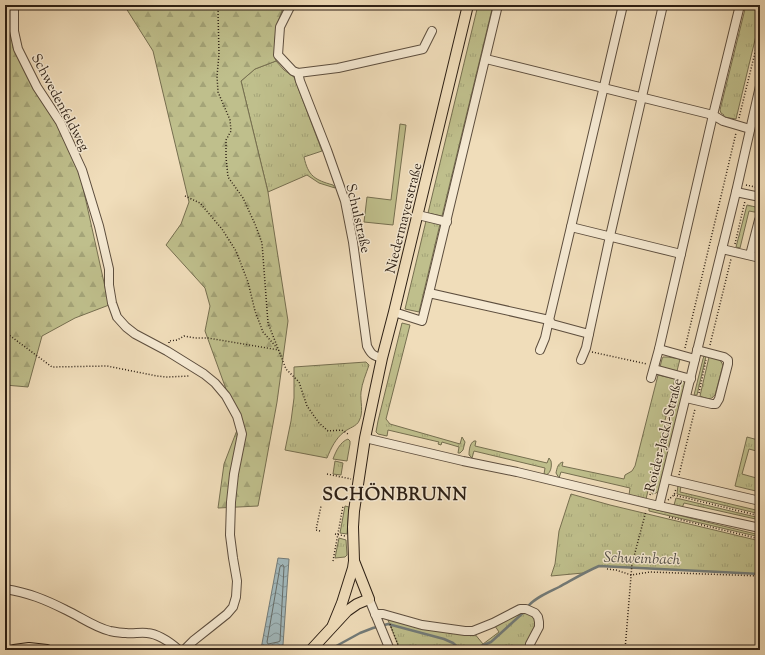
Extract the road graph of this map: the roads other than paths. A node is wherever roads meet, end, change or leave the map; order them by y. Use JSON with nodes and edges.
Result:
{"nodes":[{"id":1,"x":14,"y":5,"type":"edge"},
{"id":2,"x":291,"y":5,"type":"edge"},
{"id":3,"x":498,"y":5,"type":"edge"},
{"id":4,"x":623,"y":5,"type":"edge"},
{"id":5,"x":663,"y":5,"type":"edge"},
{"id":6,"x":740,"y":5,"type":"edge"},
{"id":7,"x":467,"y":8,"type":"edge"},
{"id":8,"x":432,"y":31,"type":"dead end"},
{"id":9,"x":486,"y":58,"type":"junction"},
{"id":10,"x":299,"y":77,"type":"junction"},
{"id":11,"x":760,"y":86,"type":"edge"},
{"id":12,"x":604,"y":87,"type":"junction"},
{"id":13,"x":641,"y":97,"type":"junction"},
{"id":14,"x":713,"y":115,"type":"junction"},
{"id":15,"x":750,"y":128,"type":"junction"},
{"id":16,"x":736,"y":192,"type":"junction"},
{"id":17,"x":760,"y":198,"type":"edge"},
{"id":18,"x":418,"y":216,"type":"junction"},
{"id":19,"x":759,"y":220,"type":"dead end"},
{"id":20,"x":446,"y":222,"type":"junction"},
{"id":21,"x":571,"y":227,"type":"junction"},
{"id":22,"x":610,"y":236,"type":"junction"},
{"id":23,"x":722,"y":249,"type":"junction"},
{"id":24,"x":681,"y":254,"type":"junction"},
{"id":25,"x":750,"y":255,"type":"junction"},
{"id":26,"x":760,"y":258,"type":"edge"},
{"id":27,"x":429,"y":293,"type":"junction"},
{"id":28,"x":394,"y":312,"type":"junction"},
{"id":29,"x":549,"y":320,"type":"junction"},
{"id":30,"x":589,"y":334,"type":"junction"},
{"id":31,"x":659,"y":349,"type":"junction"},
{"id":32,"x":540,"y":350,"type":"dead end"},
{"id":33,"x":698,"y":350,"type":"junction"},
{"id":34,"x":382,"y":358,"type":"junction"},
{"id":35,"x":695,"y":359,"type":"junction"},
{"id":36,"x":581,"y":360,"type":"dead end"},
{"id":37,"x":654,"y":368,"type":"junction"},
{"id":38,"x":651,"y":378,"type":"dead end"},
{"id":39,"x":691,"y":378,"type":"junction"},
{"id":40,"x":686,"y":398,"type":"junction"},
{"id":41,"x":365,"y":438,"type":"junction"},
{"id":42,"x":666,"y":479,"type":"junction"},
{"id":43,"x":760,"y":501,"type":"edge"},
{"id":44,"x":659,"y":506,"type":"junction"},
{"id":45,"x":760,"y":528,"type":"edge"},
{"id":46,"x":354,"y":562,"type":"junction"},
{"id":47,"x":5,"y":589,"type":"edge"},
{"id":48,"x":369,"y":599,"type":"junction"},
{"id":49,"x":377,"y":618,"type":"junction"},
{"id":50,"x":333,"y":625,"type":"junction"},
{"id":51,"x":14,"y":650,"type":"edge"},
{"id":52,"x":47,"y":650,"type":"edge"},
{"id":53,"x":179,"y":650,"type":"edge"},
{"id":54,"x":184,"y":650,"type":"edge"},
{"id":55,"x":311,"y":650,"type":"edge"},
{"id":56,"x":390,"y":650,"type":"edge"},
{"id":57,"x":529,"y":650,"type":"edge"}],
"edges":[{"from":1,"to":54,"type":"street","name":"Schwedenfeldweg"},
{"from":2,"to":10,"type":"street"},
{"from":3,"to":9,"type":"street"},
{"from":4,"to":12,"type":"street"},
{"from":5,"to":13,"type":"street"},
{"from":6,"to":14,"type":"street"},
{"from":7,"to":18,"type":"main road","name":"Niedermayerstraße"},
{"from":8,"to":10,"type":"street"},
{"from":9,"to":12,"type":"street"},
{"from":9,"to":20,"type":"street"},
{"from":10,"to":34,"type":"street","name":"Schulstraße"},
{"from":11,"to":15,"type":"street","name":"Roider-Jackl-Straße"},
{"from":12,"to":13,"type":"street"},
{"from":12,"to":21,"type":"street"},
{"from":13,"to":14,"type":"street"},
{"from":13,"to":22,"type":"street"},
{"from":14,"to":15,"type":"street"},
{"from":14,"to":24,"type":"street"},
{"from":15,"to":16,"type":"street","name":"Roider-Jackl-Straße"},
{"from":16,"to":17,"type":"street"},
{"from":16,"to":23,"type":"street","name":"Roider-Jackl-Straße"},
{"from":18,"to":20,"type":"street"},
{"from":18,"to":28,"type":"main road","name":"Niedermayerstraße"},
{"from":19,"to":25,"type":"street"},
{"from":20,"to":27,"type":"street"},
{"from":21,"to":22,"type":"street"},
{"from":21,"to":29,"type":"street"},
{"from":22,"to":24,"type":"street"},
{"from":22,"to":30,"type":"street"},
{"from":23,"to":25,"type":"street"},
{"from":23,"to":33,"type":"street","name":"Roider-Jackl-Straße"},
{"from":24,"to":31,"type":"street"},
{"from":25,"to":26,"type":"street"},
{"from":27,"to":28,"type":"street"},
{"from":27,"to":29,"type":"street"},
{"from":28,"to":34,"type":"main road","name":"Niedermayerstraße"},
{"from":29,"to":30,"type":"street"},
{"from":29,"to":32,"type":"street"},
{"from":30,"to":36,"type":"street"},
{"from":31,"to":35,"type":"street"},
{"from":31,"to":37,"type":"street"},
{"from":33,"to":35,"type":"street","name":"Roider-Jackl-Straße"},
{"from":33,"to":40,"type":"street"},
{"from":34,"to":41,"type":"main road","name":"Niedermayerstraße"},
{"from":35,"to":39,"type":"street","name":"Roider-Jackl-Straße"},
{"from":37,"to":38,"type":"street"},
{"from":37,"to":39,"type":"street"},
{"from":39,"to":40,"type":"street","name":"Roider-Jackl-Straße"},
{"from":40,"to":42,"type":"street","name":"Roider-Jackl-Straße"},
{"from":41,"to":44,"type":"street","name":"Roider-Jackl-Straße"},
{"from":41,"to":46,"type":"main road"},
{"from":42,"to":43,"type":"street"},
{"from":42,"to":44,"type":"street","name":"Roider-Jackl-Straße"},
{"from":44,"to":45,"type":"street"},
{"from":46,"to":48,"type":"main road"},
{"from":46,"to":50,"type":"main road"},
{"from":47,"to":53,"type":"street"},
{"from":48,"to":49,"type":"street"},
{"from":48,"to":50,"type":"main road"},
{"from":49,"to":56,"type":"street"},
{"from":49,"to":57,"type":"street"},
{"from":50,"to":55,"type":"main road"},
{"from":51,"to":52,"type":"main road"}]}
